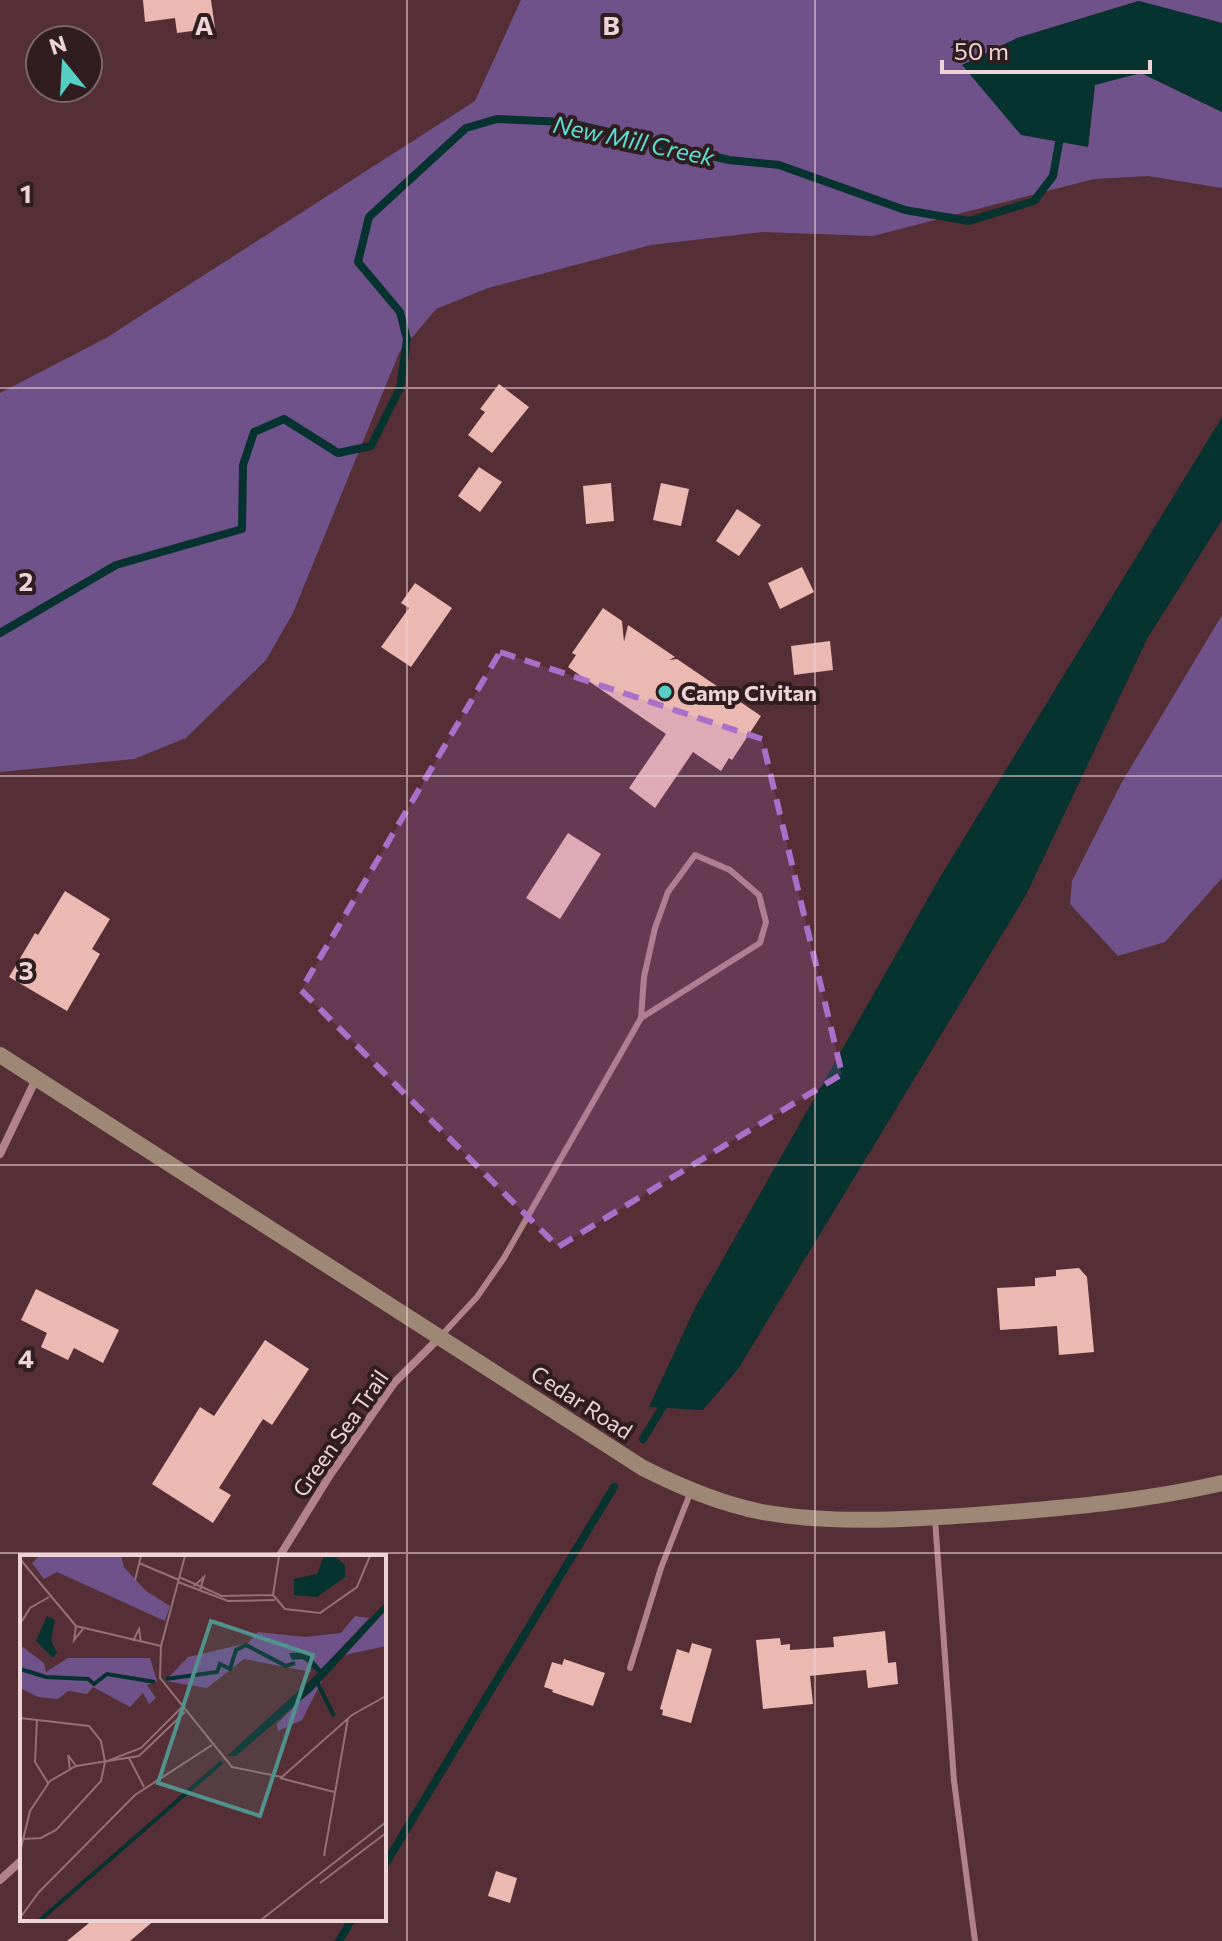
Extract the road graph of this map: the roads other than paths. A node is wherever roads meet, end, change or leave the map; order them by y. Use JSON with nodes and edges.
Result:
{"nodes":[{"id":1,"x":641,"y":1018,"type":"junction"},
{"id":2,"x":0,"y":1055,"type":"edge"},
{"id":3,"x":36,"y":1078,"type":"junction"},
{"id":4,"x":0,"y":1154,"type":"edge"},
{"id":5,"x":440,"y":1337,"type":"junction"},
{"id":6,"x":1222,"y":1483,"type":"edge"},
{"id":7,"x":691,"y":1491,"type":"junction"},
{"id":8,"x":935,"y":1518,"type":"junction"},
{"id":9,"x":280,"y":1555,"type":"edge"},
{"id":10,"x":630,"y":1668,"type":"dead end"},
{"id":11,"x":20,"y":1862,"type":"edge"},
{"id":12,"x":0,"y":1880,"type":"edge"},
{"id":13,"x":975,"y":1941,"type":"edge"}],
"edges":[{"from":1,"to":1,"type":"lane"},
{"from":1,"to":5,"type":"lane"},
{"from":2,"to":3,"type":"street","name":"Cedar Road"},
{"from":3,"to":4,"type":"street"},
{"from":3,"to":5,"type":"street","name":"Cedar Road"},
{"from":5,"to":7,"type":"street","name":"Cedar Road"},
{"from":5,"to":9,"type":"street","name":"Green Sea Trail"},
{"from":6,"to":8,"type":"street","name":"Cedar Road"},
{"from":7,"to":8,"type":"street","name":"Cedar Road"},
{"from":7,"to":10,"type":"lane"},
{"from":8,"to":13,"type":"lane"},
{"from":11,"to":12,"type":"street"}]}
